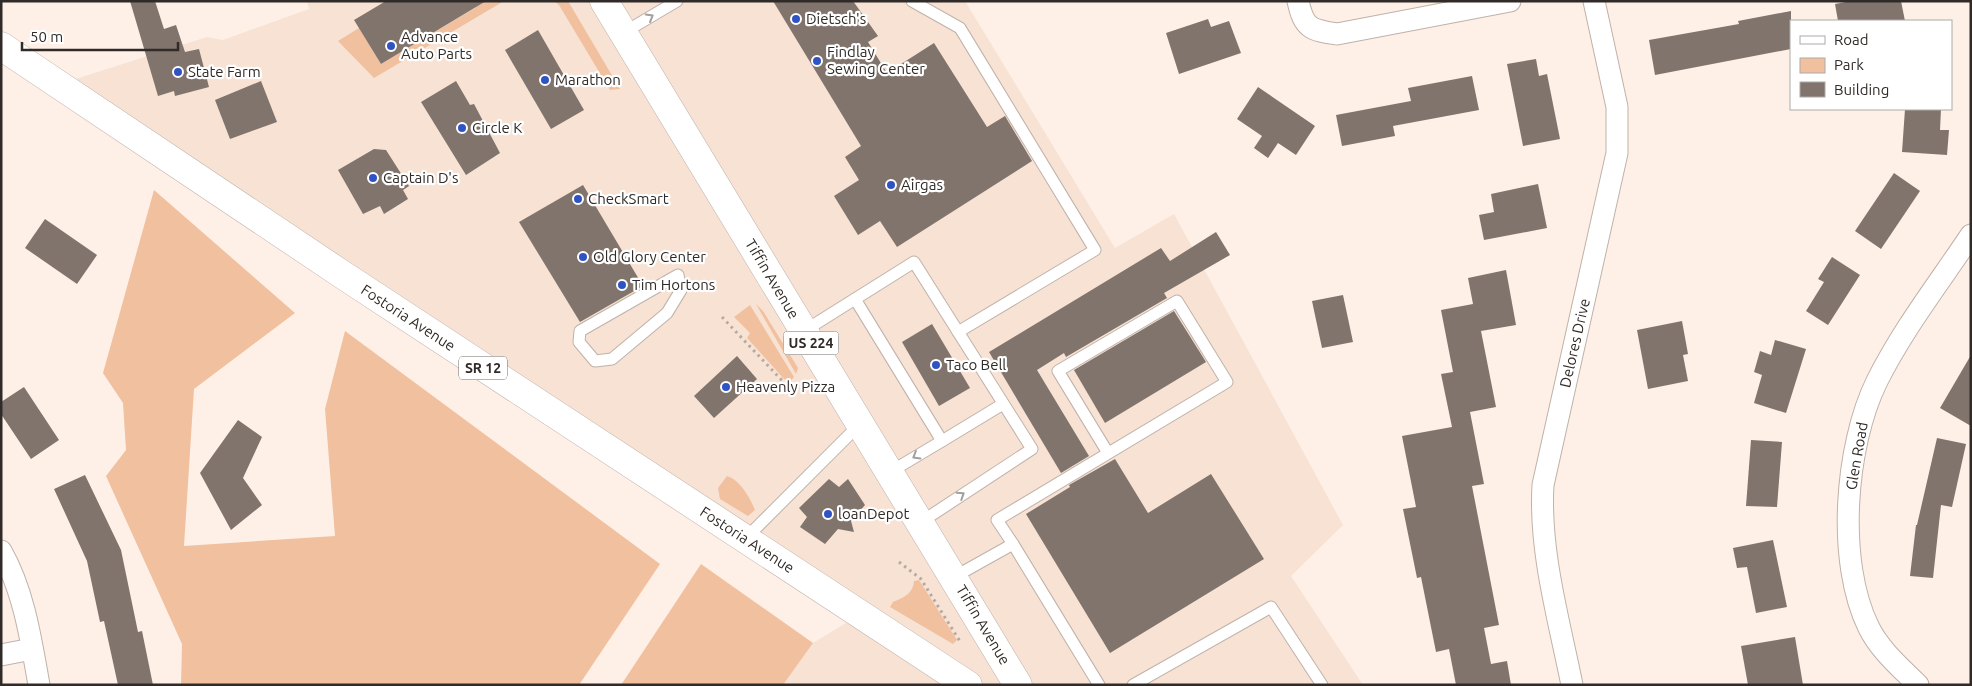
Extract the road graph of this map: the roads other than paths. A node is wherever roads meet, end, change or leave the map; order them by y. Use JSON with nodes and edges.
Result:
{"nodes":[{"id":1,"x":604,"y":1,"type":"edge"},
{"id":2,"x":677,"y":1,"type":"edge"},
{"id":3,"x":912,"y":1,"type":"edge"},
{"id":4,"x":1298,"y":1,"type":"edge"},
{"id":5,"x":1510,"y":1,"type":"edge"},
{"id":6,"x":1594,"y":1,"type":"edge"},
{"id":7,"x":623,"y":33,"type":"junction"},
{"id":8,"x":1,"y":46,"type":"edge"},
{"id":9,"x":1971,"y":235,"type":"edge"},
{"id":10,"x":678,"y":275,"type":"joint"},
{"id":11,"x":855,"y":299,"type":"junction"},
{"id":12,"x":804,"y":331,"type":"junction"},
{"id":13,"x":958,"y":332,"type":"junction"},
{"id":14,"x":1003,"y":404,"type":"junction"},
{"id":15,"x":860,"y":424,"type":"junction"},
{"id":16,"x":942,"y":440,"type":"junction"},
{"id":17,"x":1108,"y":453,"type":"junction"},
{"id":18,"x":890,"y":472,"type":"junction"},
{"id":19,"x":921,"y":522,"type":"junction"},
{"id":20,"x":745,"y":539,"type":"junction"},
{"id":21,"x":1013,"y":544,"type":"junction"},
{"id":22,"x":1,"y":550,"type":"edge"},
{"id":23,"x":954,"y":577,"type":"junction"},
{"id":24,"x":32,"y":648,"type":"junction"},
{"id":25,"x":1,"y":655,"type":"edge"},
{"id":26,"x":40,"y":685,"type":"edge"},
{"id":27,"x":968,"y":685,"type":"edge"},
{"id":28,"x":1018,"y":685,"type":"edge"},
{"id":29,"x":1100,"y":685,"type":"edge"},
{"id":30,"x":1133,"y":685,"type":"edge"},
{"id":31,"x":1322,"y":685,"type":"edge"},
{"id":32,"x":1572,"y":685,"type":"edge"},
{"id":33,"x":1918,"y":685,"type":"edge"}],
"edges":[{"from":1,"to":7,"type":"main road","name":"Tiffin Avenue","number":"US 224"},
{"from":7,"to":2,"type":"lane","one_way":true},
{"from":3,"to":13,"type":"lane"},
{"from":4,"to":5,"type":"street"},
{"from":6,"to":32,"type":"street","name":"Delores Drive"},
{"from":7,"to":12,"type":"main road","name":"Tiffin Avenue","number":"US 224"},
{"from":8,"to":20,"type":"main road","name":"Fostoria Avenue","number":"SR 12"},
{"from":9,"to":33,"type":"street","name":"Glen Road"},
{"from":10,"to":10,"type":"lane"},
{"from":11,"to":12,"type":"lane"},
{"from":11,"to":13,"type":"lane"},
{"from":11,"to":16,"type":"lane"},
{"from":12,"to":15,"type":"main road","name":"Tiffin Avenue","number":"US 224"},
{"from":13,"to":14,"type":"lane"},
{"from":14,"to":16,"type":"lane"},
{"from":19,"to":14,"type":"lane","one_way":true},
{"from":15,"to":18,"type":"main road","name":"Tiffin Avenue","number":"US 224"},
{"from":15,"to":20,"type":"lane"},
{"from":16,"to":18,"type":"lane","one_way":true},
{"from":17,"to":17,"type":"lane"},
{"from":17,"to":21,"type":"lane"},
{"from":18,"to":19,"type":"main road","name":"Tiffin Avenue","number":"US 224"},
{"from":19,"to":23,"type":"main road","name":"Tiffin Avenue","number":"US 224"},
{"from":20,"to":27,"type":"main road","name":"Fostoria Avenue","number":"SR 12"},
{"from":21,"to":23,"type":"lane"},
{"from":21,"to":29,"type":"lane"},
{"from":22,"to":24,"type":"street"},
{"from":23,"to":28,"type":"main road","name":"Tiffin Avenue","number":"US 224"},
{"from":24,"to":25,"type":"street"},
{"from":24,"to":26,"type":"street"},
{"from":30,"to":31,"type":"lane"}]}
